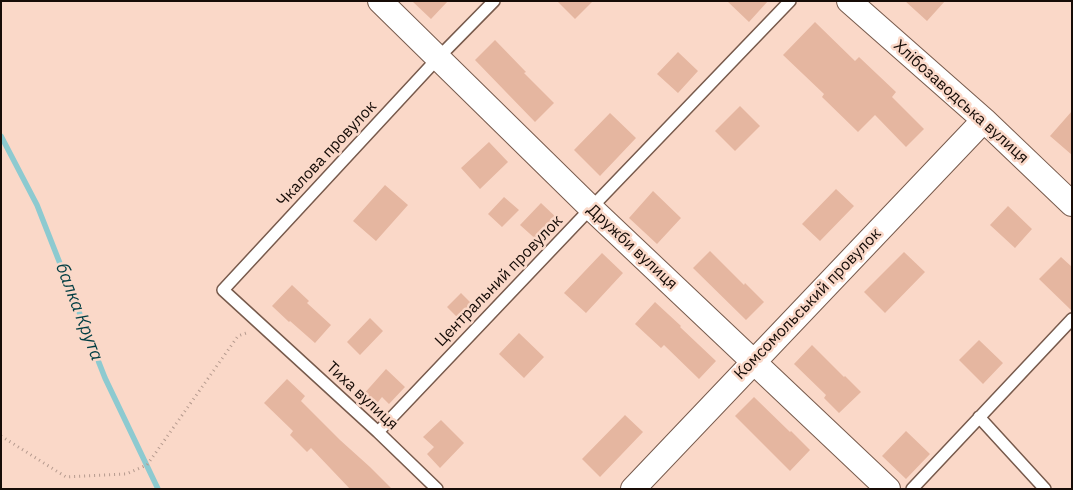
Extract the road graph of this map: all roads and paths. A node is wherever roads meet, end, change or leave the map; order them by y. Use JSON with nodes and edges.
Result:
{"nodes":[{"id":1,"x":380,"y":1,"type":"edge"},
{"id":2,"x":494,"y":1,"type":"edge"},
{"id":3,"x":790,"y":1,"type":"edge"},
{"id":4,"x":849,"y":1,"type":"edge"},
{"id":5,"x":438,"y":58,"type":"junction"},
{"id":6,"x":984,"y":120,"type":"junction"},
{"id":7,"x":1072,"y":204,"type":"edge"},
{"id":8,"x":591,"y":208,"type":"junction"},
{"id":9,"x":1072,"y":318,"type":"edge"},
{"id":10,"x":264,"y":328,"type":"junction"},
{"id":11,"x":754,"y":362,"type":"junction"},
{"id":12,"x":979,"y":417,"type":"junction"},
{"id":13,"x":378,"y":432,"type":"junction"},
{"id":14,"x":1,"y":436,"type":"edge"},
{"id":15,"x":437,"y":489,"type":"edge"},
{"id":16,"x":633,"y":489,"type":"edge"},
{"id":17,"x":888,"y":489,"type":"edge"},
{"id":18,"x":912,"y":489,"type":"edge"},
{"id":19,"x":1046,"y":489,"type":"edge"}],
"edges":[{"from":1,"to":5,"type":"street","name":"Дружби вулиця"},
{"from":2,"to":5,"type":"lane","name":"Чкалова провулок"},
{"from":3,"to":8,"type":"lane","name":"Центральний провулок"},
{"from":4,"to":6,"type":"street","name":"Хлібозаводська вулиця"},
{"from":5,"to":8,"type":"street","name":"Дружби вулиця"},
{"from":5,"to":10,"type":"lane","name":"Чкалова провулок"},
{"from":6,"to":7,"type":"street","name":"Хлібозаводська вулиця"},
{"from":6,"to":11,"type":"street","name":"Комсомольський провулок"},
{"from":8,"to":11,"type":"street","name":"Дружби вулиця"},
{"from":8,"to":13,"type":"lane","name":"Центральний провулок"},
{"from":9,"to":12,"type":"lane"},
{"from":10,"to":13,"type":"lane","name":"Тиха вулиця"},
{"from":10,"to":14,"type":"path"},
{"from":11,"to":16,"type":"street","name":"Комсомольський провулок"},
{"from":11,"to":17,"type":"street","name":"Дружби вулиця"},
{"from":12,"to":18,"type":"lane"},
{"from":12,"to":19,"type":"lane"},
{"from":13,"to":15,"type":"lane","name":"Тиха вулиця"}]}
